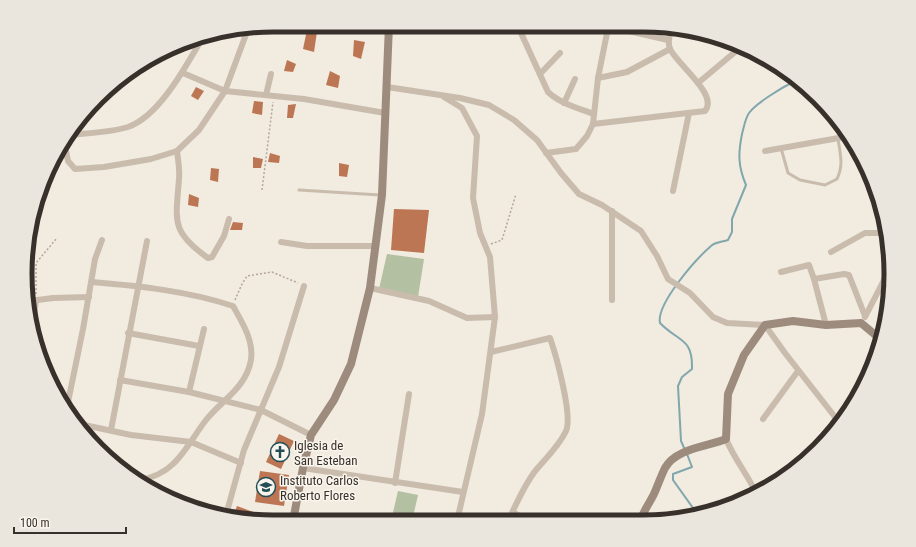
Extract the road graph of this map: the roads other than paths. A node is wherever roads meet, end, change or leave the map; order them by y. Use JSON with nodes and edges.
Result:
{"nodes":[{"id":1,"x":389,"y":32,"type":"edge"},
{"id":2,"x":521,"y":32,"type":"edge"},
{"id":3,"x":607,"y":32,"type":"edge"},
{"id":4,"x":635,"y":32,"type":"edge"},
{"id":5,"x":246,"y":34,"type":"edge"},
{"id":6,"x":670,"y":34,"type":"edge"},
{"id":7,"x":668,"y":40,"type":"junction"},
{"id":8,"x":199,"y":44,"type":"edge"},
{"id":9,"x":670,"y":49,"type":"junction"},
{"id":10,"x":737,"y":51,"type":"edge"},
{"id":11,"x":560,"y":53,"type":"dead end"},
{"id":12,"x":183,"y":73,"type":"junction"},
{"id":13,"x":271,"y":74,"type":"dead end"},
{"id":14,"x":540,"y":74,"type":"junction"},
{"id":15,"x":598,"y":78,"type":"junction"},
{"id":16,"x":575,"y":79,"type":"dead end"},
{"id":17,"x":698,"y":83,"type":"junction"},
{"id":18,"x":387,"y":87,"type":"junction"},
{"id":19,"x":225,"y":91,"type":"junction"},
{"id":20,"x":266,"y":95,"type":"junction"},
{"id":21,"x":443,"y":96,"type":"junction"},
{"id":22,"x":564,"y":103,"type":"junction"},
{"id":23,"x":385,"y":113,"type":"junction"},
{"id":24,"x":689,"y":113,"type":"junction"},
{"id":25,"x":594,"y":114,"type":"junction"},
{"id":26,"x":593,"y":124,"type":"junction"},
{"id":27,"x":77,"y":134,"type":"edge"},
{"id":28,"x":842,"y":137,"type":"edge"},
{"id":29,"x":837,"y":138,"type":"junction"},
{"id":30,"x":781,"y":148,"type":"junction"},
{"id":31,"x":66,"y":150,"type":"edge"},
{"id":32,"x":177,"y":151,"type":"junction"},
{"id":33,"x":765,"y":151,"type":"dead end"},
{"id":34,"x":546,"y":153,"type":"junction"},
{"id":35,"x":299,"y":190,"type":"dead end"},
{"id":36,"x":673,"y":191,"type":"dead end"},
{"id":37,"x":382,"y":195,"type":"junction"},
{"id":38,"x":612,"y":211,"type":"junction"},
{"id":39,"x":229,"y":219,"type":"dead end"},
{"id":40,"x":880,"y":233,"type":"edge"},
{"id":41,"x":102,"y":240,"type":"dead end"},
{"id":42,"x":147,"y":241,"type":"dead end"},
{"id":43,"x":281,"y":242,"type":"dead end"},
{"id":44,"x":375,"y":246,"type":"junction"},
{"id":45,"x":831,"y":252,"type":"dead end"},
{"id":46,"x":781,"y":272,"type":"dead end"},
{"id":47,"x":814,"y":279,"type":"junction"},
{"id":48,"x":884,"y":281,"type":"edge"},
{"id":49,"x":92,"y":282,"type":"junction"},
{"id":50,"x":137,"y":285,"type":"junction"},
{"id":51,"x":304,"y":286,"type":"road end"},
{"id":52,"x":370,"y":288,"type":"junction"},
{"id":53,"x":89,"y":297,"type":"junction"},
{"id":54,"x":33,"y":300,"type":"edge"},
{"id":55,"x":612,"y":300,"type":"dead end"},
{"id":56,"x":495,"y":318,"type":"junction"},
{"id":57,"x":863,"y":320,"type":"junction"},
{"id":58,"x":765,"y":325,"type":"junction"},
{"id":59,"x":826,"y":325,"type":"junction"},
{"id":60,"x":204,"y":329,"type":"dead end"},
{"id":61,"x":128,"y":333,"type":"junction"},
{"id":62,"x":876,"y":334,"type":"edge"},
{"id":63,"x":200,"y":346,"type":"junction"},
{"id":64,"x":491,"y":352,"type":"junction"},
{"id":65,"x":798,"y":371,"type":"junction"},
{"id":66,"x":120,"y":380,"type":"junction"},
{"id":67,"x":189,"y":392,"type":"junction"},
{"id":68,"x":409,"y":394,"type":"dead end"},
{"id":69,"x":68,"y":400,"type":"edge"},
{"id":70,"x":224,"y":400,"type":"junction"},
{"id":71,"x":261,"y":410,"type":"junction"},
{"id":72,"x":763,"y":419,"type":"dead end"},
{"id":73,"x":835,"y":420,"type":"edge"},
{"id":74,"x":85,"y":424,"type":"edge"},
{"id":75,"x":111,"y":430,"type":"junction"},
{"id":76,"x":311,"y":435,"type":"junction"},
{"id":77,"x":726,"y":439,"type":"junction"},
{"id":78,"x":191,"y":442,"type":"junction"},
{"id":79,"x":241,"y":463,"type":"junction"},
{"id":80,"x":303,"y":468,"type":"junction"},
{"id":81,"x":147,"y":479,"type":"edge"},
{"id":82,"x":395,"y":483,"type":"junction"},
{"id":83,"x":753,"y":487,"type":"edge"},
{"id":84,"x":463,"y":492,"type":"junction"},
{"id":85,"x":227,"y":510,"type":"edge"},
{"id":86,"x":513,"y":512,"type":"junction"},
{"id":87,"x":294,"y":515,"type":"edge"},
{"id":88,"x":458,"y":515,"type":"edge"},
{"id":89,"x":511,"y":515,"type":"edge"},
{"id":90,"x":518,"y":515,"type":"edge"},
{"id":91,"x":642,"y":515,"type":"edge"}],
"edges":[{"from":1,"to":18,"type":"street"},
{"from":2,"to":14,"type":"street"},
{"from":3,"to":15,"type":"street"},
{"from":4,"to":7,"type":"street"},
{"from":5,"to":19,"type":"street"},
{"from":6,"to":7,"type":"street"},
{"from":7,"to":9,"type":"street"},
{"from":8,"to":12,"type":"street"},
{"from":9,"to":15,"type":"street"},
{"from":9,"to":17,"type":"street"},
{"from":10,"to":17,"type":"street"},
{"from":11,"to":14,"type":"street"},
{"from":12,"to":19,"type":"street"},
{"from":12,"to":27,"type":"street"},
{"from":13,"to":20,"type":"street"},
{"from":14,"to":22,"type":"street"},
{"from":15,"to":25,"type":"street"},
{"from":16,"to":22,"type":"street"},
{"from":17,"to":24,"type":"street"},
{"from":18,"to":21,"type":"street"},
{"from":18,"to":23,"type":"street"},
{"from":19,"to":20,"type":"street"},
{"from":19,"to":32,"type":"street"},
{"from":20,"to":23,"type":"street"},
{"from":21,"to":34,"type":"street"},
{"from":21,"to":56,"type":"street"},
{"from":22,"to":25,"type":"street"},
{"from":23,"to":37,"type":"street"},
{"from":24,"to":26,"type":"street"},
{"from":24,"to":36,"type":"street"},
{"from":25,"to":26,"type":"street"},
{"from":26,"to":34,"type":"street"},
{"from":28,"to":29,"type":"street"},
{"from":29,"to":30,"type":"street"},
{"from":29,"to":30,"type":"lane"},
{"from":30,"to":33,"type":"street"},
{"from":31,"to":32,"type":"street"},
{"from":32,"to":39,"type":"street"},
{"from":34,"to":38,"type":"street"},
{"from":35,"to":37,"type":"lane"},
{"from":37,"to":44,"type":"street"},
{"from":38,"to":55,"type":"street"},
{"from":38,"to":58,"type":"street"},
{"from":40,"to":45,"type":"street"},
{"from":41,"to":49,"type":"street"},
{"from":42,"to":50,"type":"street"},
{"from":43,"to":44,"type":"street"},
{"from":44,"to":52,"type":"street"},
{"from":46,"to":47,"type":"street"},
{"from":47,"to":57,"type":"street"},
{"from":47,"to":59,"type":"street"},
{"from":48,"to":57,"type":"street"},
{"from":49,"to":50,"type":"street"},
{"from":49,"to":53,"type":"street"},
{"from":50,"to":61,"type":"street"},
{"from":50,"to":70,"type":"street"},
{"from":51,"to":71,"type":"street"},
{"from":52,"to":56,"type":"street"},
{"from":52,"to":76,"type":"street"},
{"from":53,"to":54,"type":"street"},
{"from":53,"to":69,"type":"street"},
{"from":56,"to":64,"type":"street"},
{"from":57,"to":59,"type":"street"},
{"from":57,"to":62,"type":"street"},
{"from":58,"to":59,"type":"street"},
{"from":58,"to":65,"type":"street"},
{"from":58,"to":77,"type":"street"},
{"from":60,"to":63,"type":"street"},
{"from":61,"to":63,"type":"street"},
{"from":61,"to":66,"type":"street"},
{"from":63,"to":67,"type":"street"},
{"from":64,"to":84,"type":"street"},
{"from":64,"to":86,"type":"street"},
{"from":65,"to":72,"type":"street"},
{"from":65,"to":73,"type":"street"},
{"from":66,"to":67,"type":"street"},
{"from":66,"to":75,"type":"street"},
{"from":67,"to":70,"type":"street"},
{"from":68,"to":82,"type":"street"},
{"from":70,"to":71,"type":"street"},
{"from":70,"to":78,"type":"street"},
{"from":71,"to":76,"type":"street"},
{"from":71,"to":79,"type":"street"},
{"from":74,"to":75,"type":"street"},
{"from":75,"to":78,"type":"street"},
{"from":76,"to":80,"type":"street"},
{"from":77,"to":83,"type":"street"},
{"from":77,"to":91,"type":"street"},
{"from":78,"to":79,"type":"street"},
{"from":78,"to":81,"type":"street"},
{"from":79,"to":85,"type":"street"},
{"from":80,"to":82,"type":"street"},
{"from":80,"to":87,"type":"street"},
{"from":82,"to":84,"type":"street"},
{"from":84,"to":88,"type":"street"},
{"from":86,"to":89,"type":"street"},
{"from":86,"to":90,"type":"street"}]}
